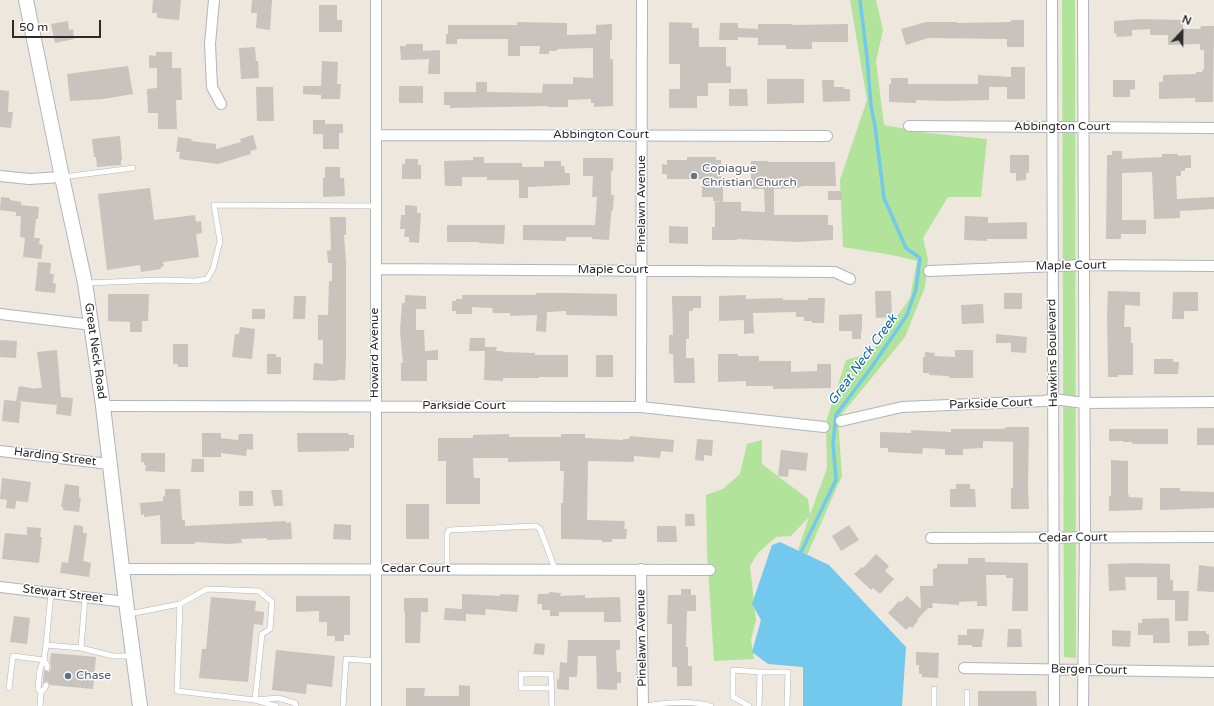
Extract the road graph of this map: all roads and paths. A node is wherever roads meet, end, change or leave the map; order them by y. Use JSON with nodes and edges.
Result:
{"nodes":[{"id":1,"x":26,"y":0,"type":"edge"},
{"id":2,"x":214,"y":0,"type":"edge"},
{"id":3,"x":376,"y":0,"type":"edge"},
{"id":4,"x":642,"y":0,"type":"edge"},
{"id":5,"x":1052,"y":0,"type":"edge"},
{"id":6,"x":1083,"y":0,"type":"edge"},
{"id":7,"x":222,"y":104,"type":"dead end"},
{"id":8,"x":909,"y":126,"type":"dead end"},
{"id":9,"x":1052,"y":127,"type":"junction"},
{"id":10,"x":1084,"y":128,"type":"junction"},
{"id":11,"x":1214,"y":128,"type":"edge"},
{"id":12,"x":376,"y":135,"type":"junction"},
{"id":13,"x":642,"y":135,"type":"junction"},
{"id":14,"x":827,"y":136,"type":"dead end"},
{"id":15,"x":133,"y":168,"type":"dead end"},
{"id":16,"x":0,"y":176,"type":"edge"},
{"id":17,"x":62,"y":177,"type":"junction"},
{"id":18,"x":376,"y":206,"type":"junction"},
{"id":19,"x":1084,"y":266,"type":"junction"},
{"id":20,"x":1214,"y":266,"type":"edge"},
{"id":21,"x":1052,"y":267,"type":"junction"},
{"id":22,"x":376,"y":269,"type":"junction"},
{"id":23,"x":641,"y":270,"type":"junction"},
{"id":24,"x":929,"y":270,"type":"dead end"},
{"id":25,"x":850,"y":279,"type":"dead end"},
{"id":26,"x":85,"y":283,"type":"junction"},
{"id":27,"x":0,"y":314,"type":"edge"},
{"id":28,"x":92,"y":325,"type":"junction"},
{"id":29,"x":1054,"y":399,"type":"junction"},
{"id":30,"x":1214,"y":402,"type":"edge"},
{"id":31,"x":1084,"y":403,"type":"junction"},
{"id":32,"x":103,"y":406,"type":"junction"},
{"id":33,"x":375,"y":406,"type":"junction"},
{"id":34,"x":641,"y":407,"type":"junction"},
{"id":35,"x":841,"y":421,"type":"dead end"},
{"id":36,"x":824,"y":427,"type":"dead end"},
{"id":37,"x":0,"y":451,"type":"edge"},
{"id":38,"x":109,"y":464,"type":"junction"},
{"id":39,"x":1084,"y":537,"type":"junction"},
{"id":40,"x":1214,"y":537,"type":"edge"},
{"id":41,"x":931,"y":538,"type":"dead end"},
{"id":42,"x":1054,"y":538,"type":"junction"},
{"id":43,"x":122,"y":569,"type":"junction"},
{"id":44,"x":376,"y":569,"type":"junction"},
{"id":45,"x":447,"y":569,"type":"junction"},
{"id":46,"x":554,"y":569,"type":"junction"},
{"id":47,"x":641,"y":569,"type":"junction"},
{"id":48,"x":710,"y":570,"type":"dead end"},
{"id":49,"x":0,"y":587,"type":"edge"},
{"id":50,"x":51,"y":593,"type":"junction"},
{"id":51,"x":84,"y":597,"type":"junction"},
{"id":52,"x":180,"y":604,"type":"junction"},
{"id":53,"x":127,"y":608,"type":"junction"},
{"id":54,"x":46,"y":645,"type":"junction"},
{"id":55,"x":81,"y":648,"type":"junction"},
{"id":56,"x":133,"y":656,"type":"junction"},
{"id":57,"x":44,"y":660,"type":"junction"},
{"id":58,"x":375,"y":661,"type":"junction"},
{"id":59,"x":47,"y":668,"type":"dead end"},
{"id":60,"x":964,"y":668,"type":"dead end"},
{"id":61,"x":1054,"y":669,"type":"junction"},
{"id":62,"x":1084,"y":670,"type":"junction"},
{"id":63,"x":760,"y":672,"type":"junction"},
{"id":64,"x":1214,"y":672,"type":"edge"},
{"id":65,"x":46,"y":685,"type":"dead end"},
{"id":66,"x":8,"y":688,"type":"dead end"},
{"id":67,"x":551,"y":688,"type":"junction"},
{"id":68,"x":934,"y":689,"type":"dead end"},
{"id":69,"x":41,"y":692,"type":"junction"},
{"id":70,"x":967,"y":692,"type":"dead end"},
{"id":71,"x":255,"y":700,"type":"junction"},
{"id":72,"x":664,"y":705,"type":"edge"},
{"id":73,"x":40,"y":706,"type":"edge"},
{"id":74,"x":140,"y":706,"type":"edge"},
{"id":75,"x":276,"y":706,"type":"edge"},
{"id":76,"x":296,"y":706,"type":"edge"},
{"id":77,"x":343,"y":706,"type":"edge"},
{"id":78,"x":376,"y":706,"type":"edge"},
{"id":79,"x":552,"y":706,"type":"edge"},
{"id":80,"x":643,"y":706,"type":"edge"},
{"id":81,"x":647,"y":706,"type":"edge"},
{"id":82,"x":711,"y":706,"type":"edge"},
{"id":83,"x":749,"y":706,"type":"edge"},
{"id":84,"x":759,"y":706,"type":"edge"},
{"id":85,"x":787,"y":706,"type":"edge"},
{"id":86,"x":934,"y":706,"type":"edge"},
{"id":87,"x":967,"y":706,"type":"edge"},
{"id":88,"x":1054,"y":706,"type":"edge"},
{"id":89,"x":1083,"y":706,"type":"edge"}],
"edges":[{"from":1,"to":17,"type":"main road","name":"Great Neck Road"},
{"from":2,"to":7,"type":"street"},
{"from":3,"to":12,"type":"street","name":"Howard Avenue"},
{"from":4,"to":13,"type":"street","name":"Pinelawn Avenue"},
{"from":5,"to":9,"type":"street","name":"Hawkins Boulevard"},
{"from":6,"to":10,"type":"street"},
{"from":8,"to":9,"type":"street","name":"Abbington Court"},
{"from":9,"to":10,"type":"street","name":"Abbington Court"},
{"from":9,"to":21,"type":"street","name":"Hawkins Boulevard"},
{"from":10,"to":11,"type":"street","name":"Abbington Court"},
{"from":10,"to":19,"type":"street"},
{"from":12,"to":13,"type":"street","name":"Abbington Court"},
{"from":12,"to":18,"type":"street","name":"Howard Avenue"},
{"from":13,"to":14,"type":"street","name":"Abbington Court"},
{"from":13,"to":23,"type":"street","name":"Pinelawn Avenue"},
{"from":15,"to":17,"type":"lane"},
{"from":16,"to":17,"type":"street"},
{"from":17,"to":26,"type":"main road","name":"Great Neck Road"},
{"from":18,"to":22,"type":"street","name":"Howard Avenue"},
{"from":18,"to":26,"type":"lane"},
{"from":19,"to":20,"type":"street","name":"Maple Court"},
{"from":19,"to":21,"type":"street","name":"Maple Court"},
{"from":19,"to":31,"type":"street"},
{"from":21,"to":24,"type":"street","name":"Maple Court"},
{"from":21,"to":29,"type":"street","name":"Hawkins Boulevard"},
{"from":22,"to":23,"type":"street","name":"Maple Court"},
{"from":22,"to":33,"type":"street","name":"Howard Avenue"},
{"from":23,"to":25,"type":"street","name":"Maple Court"},
{"from":23,"to":34,"type":"street","name":"Pinelawn Avenue"},
{"from":26,"to":28,"type":"main road","name":"Great Neck Road"},
{"from":27,"to":28,"type":"street"},
{"from":28,"to":32,"type":"main road","name":"Great Neck Road"},
{"from":29,"to":31,"type":"street","name":"Parkside Court"},
{"from":29,"to":35,"type":"street","name":"Parkside Court"},
{"from":29,"to":42,"type":"street","name":"Hawkins Boulevard"},
{"from":30,"to":31,"type":"street","name":"Parkside Court"},
{"from":31,"to":39,"type":"street"},
{"from":32,"to":33,"type":"street","name":"Parkside Court"},
{"from":32,"to":38,"type":"main road","name":"Great Neck Road"},
{"from":33,"to":34,"type":"street","name":"Parkside Court"},
{"from":33,"to":44,"type":"street","name":"Howard Avenue"},
{"from":34,"to":36,"type":"street","name":"Parkside Court"},
{"from":37,"to":38,"type":"street","name":"Harding Street"},
{"from":38,"to":43,"type":"main road","name":"Great Neck Road"},
{"from":39,"to":40,"type":"street","name":"Cedar Court"},
{"from":39,"to":42,"type":"street","name":"Cedar Court"},
{"from":39,"to":62,"type":"street"},
{"from":41,"to":42,"type":"street","name":"Cedar Court"},
{"from":42,"to":61,"type":"street","name":"Hawkins Boulevard"},
{"from":43,"to":44,"type":"street","name":"Cedar Court"},
{"from":43,"to":53,"type":"main road","name":"Great Neck Road"},
{"from":44,"to":45,"type":"street","name":"Cedar Court"},
{"from":44,"to":58,"type":"street","name":"Howard Avenue"},
{"from":45,"to":46,"type":"street","name":"Cedar Court"},
{"from":45,"to":46,"type":"lane"},
{"from":46,"to":47,"type":"street","name":"Cedar Court"},
{"from":47,"to":48,"type":"street","name":"Cedar Court"},
{"from":47,"to":80,"type":"street","name":"Pinelawn Avenue"},
{"from":49,"to":50,"type":"street","name":"Stewart Street"},
{"from":50,"to":51,"type":"street","name":"Stewart Street"},
{"from":50,"to":54,"type":"lane"},
{"from":51,"to":53,"type":"street","name":"Stewart Street"},
{"from":51,"to":55,"type":"lane"},
{"from":52,"to":53,"type":"lane"},
{"from":52,"to":71,"type":"lane"},
{"from":52,"to":71,"type":"lane"},
{"from":53,"to":56,"type":"main road","name":"Great Neck Road"},
{"from":54,"to":55,"type":"lane"},
{"from":54,"to":57,"type":"lane"},
{"from":55,"to":56,"type":"lane"},
{"from":56,"to":74,"type":"main road","name":"Great Neck Road"},
{"from":57,"to":59,"type":"lane"},
{"from":57,"to":66,"type":"lane"},
{"from":57,"to":69,"type":"lane"},
{"from":58,"to":77,"type":"lane"},
{"from":58,"to":78,"type":"street","name":"Howard Avenue"},
{"from":60,"to":61,"type":"street","name":"Bergen Court"},
{"from":61,"to":62,"type":"street","name":"Bergen Court"},
{"from":61,"to":88,"type":"street","name":"Hawkins Boulevard"},
{"from":62,"to":64,"type":"street","name":"Bergen Court"},
{"from":62,"to":89,"type":"street"},
{"from":63,"to":83,"type":"lane"},
{"from":63,"to":84,"type":"lane"},
{"from":63,"to":85,"type":"lane"},
{"from":65,"to":69,"type":"lane"},
{"from":67,"to":67,"type":"lane"},
{"from":67,"to":79,"type":"lane"},
{"from":68,"to":86,"type":"lane"},
{"from":69,"to":73,"type":"lane"},
{"from":70,"to":87,"type":"lane"},
{"from":71,"to":75,"type":"lane"},
{"from":71,"to":76,"type":"lane"},
{"from":72,"to":81,"type":"lane"},
{"from":72,"to":82,"type":"lane"}]}
